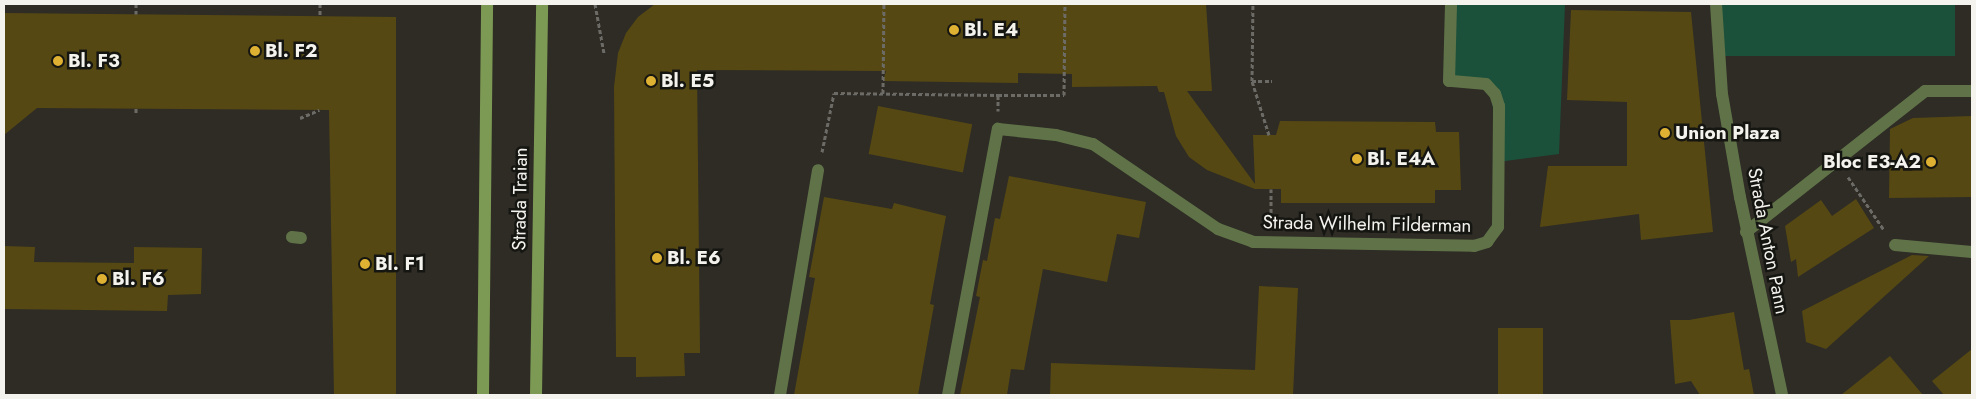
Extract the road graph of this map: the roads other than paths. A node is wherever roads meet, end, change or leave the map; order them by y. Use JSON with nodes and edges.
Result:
{"nodes":[{"id":1,"x":487,"y":4,"type":"edge"},
{"id":2,"x":542,"y":4,"type":"edge"},
{"id":3,"x":1451,"y":4,"type":"edge"},
{"id":4,"x":1716,"y":4,"type":"edge"},
{"id":5,"x":1972,"y":91,"type":"edge"},
{"id":6,"x":818,"y":170,"type":"road end"},
{"id":7,"x":1746,"y":232,"type":"junction"},
{"id":8,"x":1895,"y":245,"type":"road end"},
{"id":9,"x":1972,"y":252,"type":"edge"},
{"id":10,"x":482,"y":395,"type":"edge"},
{"id":11,"x":536,"y":395,"type":"edge"},
{"id":12,"x":780,"y":395,"type":"edge"},
{"id":13,"x":948,"y":395,"type":"edge"},
{"id":14,"x":1782,"y":395,"type":"edge"}],
"edges":[{"from":1,"to":10,"type":"street","name":"Strada Traian"},
{"from":2,"to":11,"type":"street","name":"Strada Traian"},
{"from":3,"to":13,"type":"street","name":"Strada Wilhelm Filderman"},
{"from":4,"to":7,"type":"street","name":"Strada Anton Pann"},
{"from":5,"to":7,"type":"street"},
{"from":6,"to":12,"type":"street"},
{"from":7,"to":14,"type":"street","name":"Strada Anton Pann"},
{"from":8,"to":9,"type":"street"}]}
